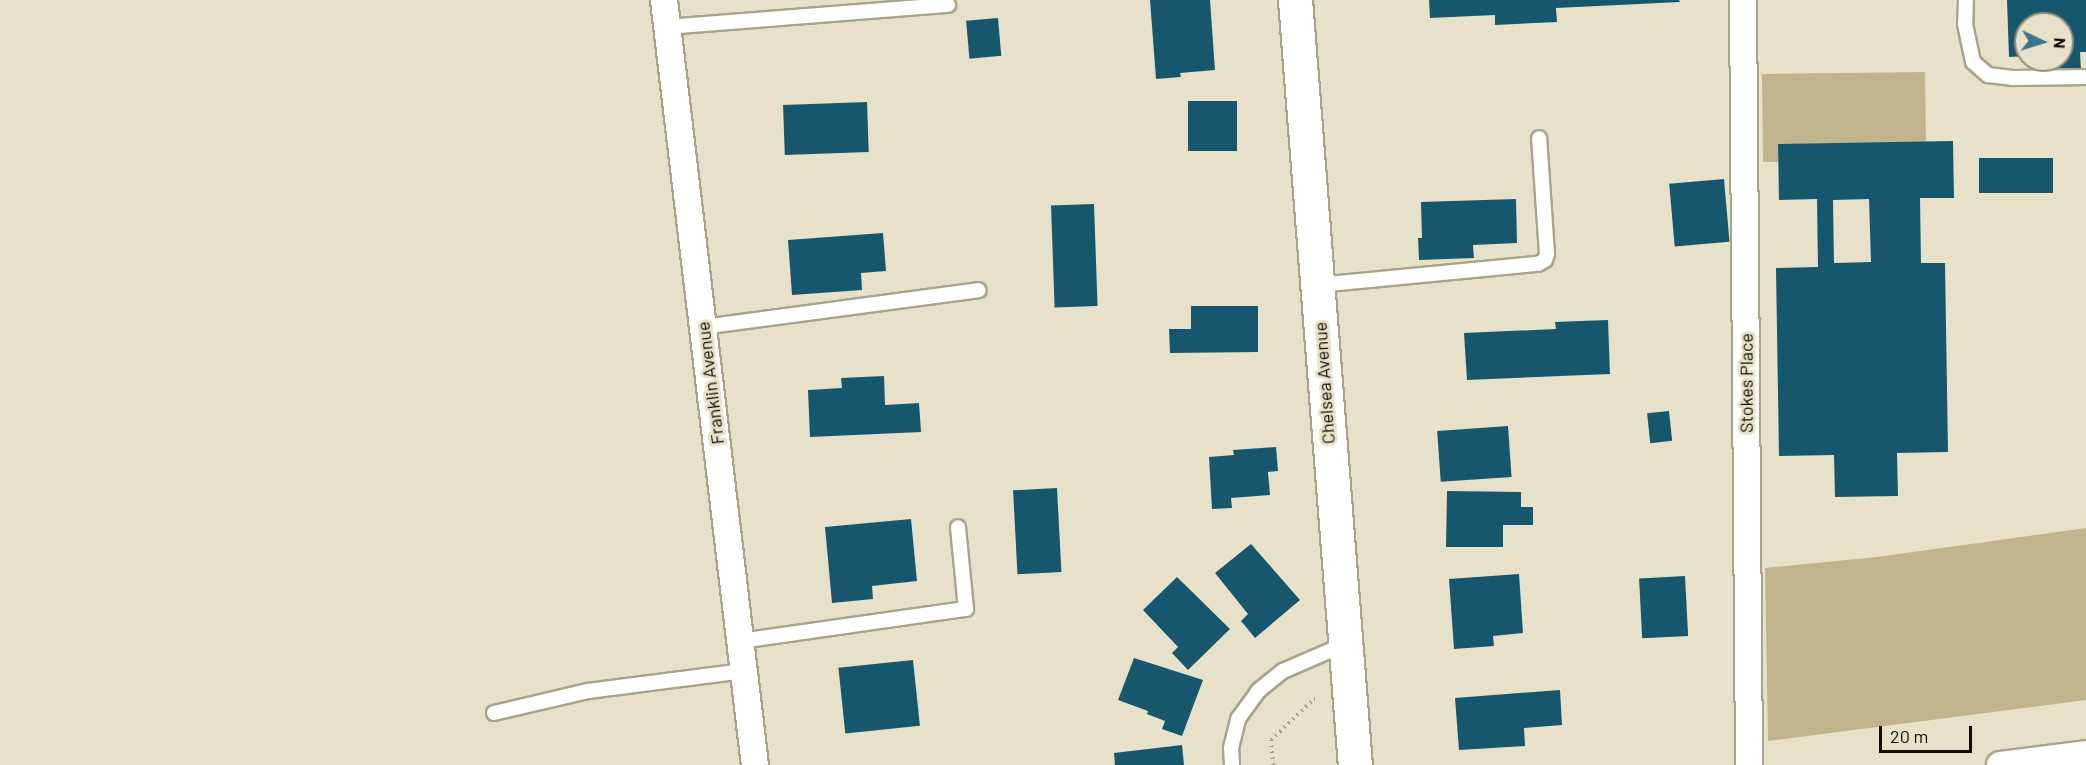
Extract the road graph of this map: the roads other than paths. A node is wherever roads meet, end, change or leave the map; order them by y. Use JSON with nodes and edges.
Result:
{"nodes":[{"id":1,"x":664,"y":0,"type":"edge"},
{"id":2,"x":1295,"y":0,"type":"edge"},
{"id":3,"x":1743,"y":0,"type":"edge"},
{"id":4,"x":1965,"y":0,"type":"edge"},
{"id":5,"x":948,"y":5,"type":"dead end"},
{"id":6,"x":668,"y":27,"type":"junction"},
{"id":7,"x":2086,"y":77,"type":"edge"},
{"id":8,"x":1539,"y":138,"type":"dead end"},
{"id":9,"x":1317,"y":285,"type":"junction"},
{"id":10,"x":979,"y":290,"type":"dead end"},
{"id":11,"x":703,"y":327,"type":"junction"},
{"id":12,"x":958,"y":527,"type":"dead end"},
{"id":13,"x":740,"y":641,"type":"junction"},
{"id":14,"x":1343,"y":645,"type":"junction"},
{"id":15,"x":744,"y":671,"type":"junction"},
{"id":16,"x":494,"y":712,"type":"dead end"},
{"id":17,"x":2086,"y":754,"type":"edge"},
{"id":18,"x":755,"y":765,"type":"edge"},
{"id":19,"x":1232,"y":765,"type":"edge"},
{"id":20,"x":1354,"y":765,"type":"edge"},
{"id":21,"x":1749,"y":765,"type":"edge"},
{"id":22,"x":2000,"y":765,"type":"edge"}],
"edges":[{"from":1,"to":6,"type":"street","name":"Franklin Avenue"},
{"from":2,"to":9,"type":"street","name":"Chelsea Avenue"},
{"from":3,"to":21,"type":"street","name":"Stokes Place"},
{"from":4,"to":7,"type":"lane"},
{"from":5,"to":6,"type":"lane"},
{"from":6,"to":11,"type":"street","name":"Franklin Avenue"},
{"from":8,"to":9,"type":"lane"},
{"from":9,"to":14,"type":"street","name":"Chelsea Avenue"},
{"from":10,"to":11,"type":"lane"},
{"from":11,"to":13,"type":"street","name":"Franklin Avenue"},
{"from":12,"to":13,"type":"lane"},
{"from":13,"to":15,"type":"street","name":"Franklin Avenue"},
{"from":14,"to":19,"type":"lane"},
{"from":14,"to":20,"type":"street","name":"Chelsea Avenue"},
{"from":15,"to":16,"type":"lane"},
{"from":15,"to":18,"type":"street","name":"Franklin Avenue"},
{"from":17,"to":22,"type":"street"}]}
